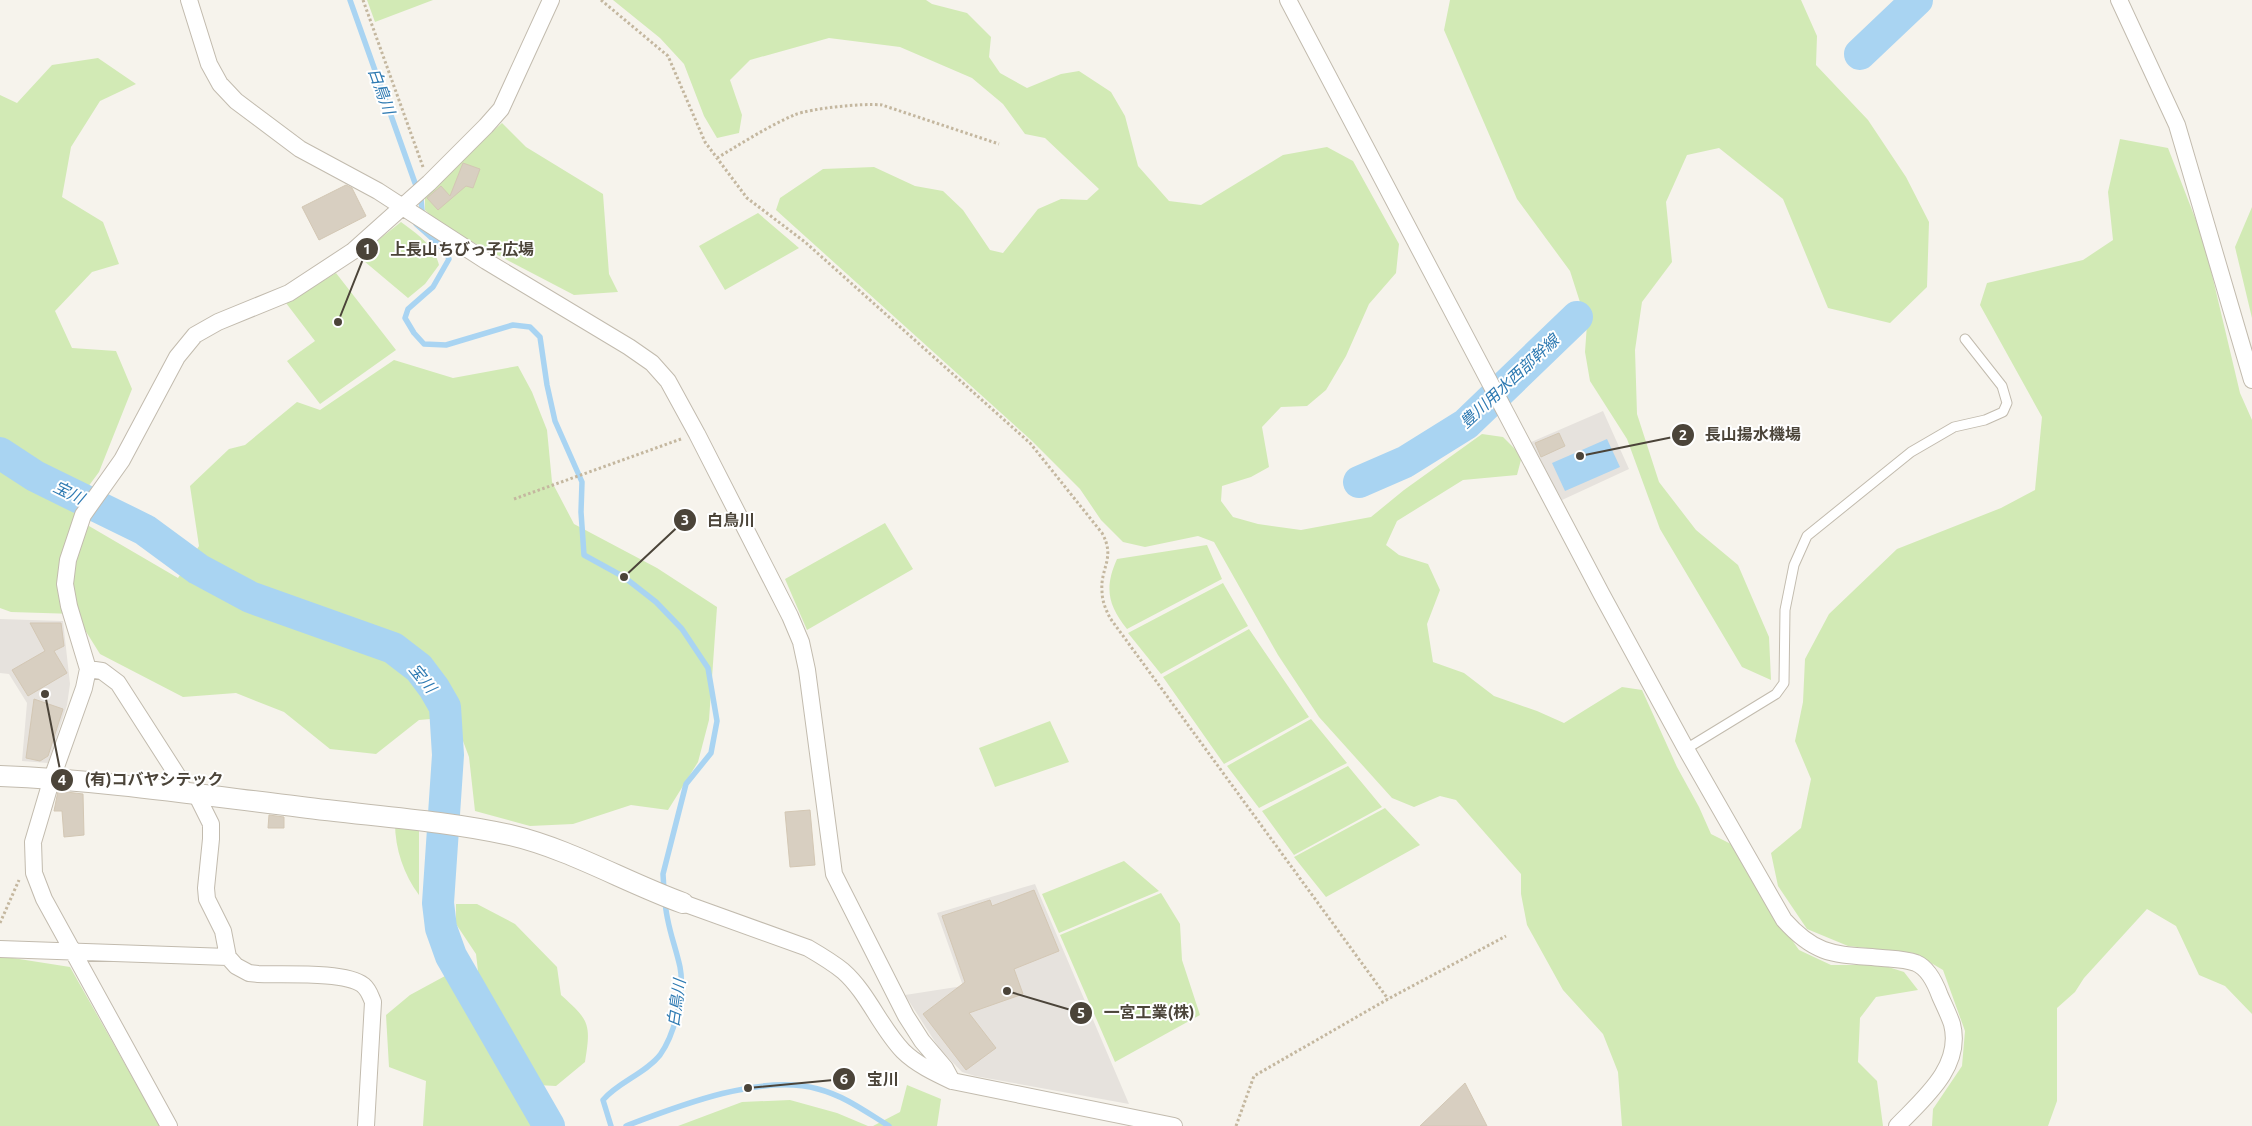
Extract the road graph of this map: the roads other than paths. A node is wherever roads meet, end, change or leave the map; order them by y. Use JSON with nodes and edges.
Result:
{"nodes":[{"id":1,"x":189,"y":0,"type":"edge"},
{"id":2,"x":550,"y":0,"type":"edge"},
{"id":3,"x":1288,"y":0,"type":"edge"},
{"id":4,"x":2119,"y":0,"type":"edge"},
{"id":5,"x":402,"y":207,"type":"junction"},
{"id":6,"x":1965,"y":339,"type":"dead end"},
{"id":7,"x":2252,"y":380,"type":"edge"},
{"id":8,"x":88,"y":669,"type":"junction"},
{"id":9,"x":1686,"y":748,"type":"junction"},
{"id":10,"x":0,"y":776,"type":"edge"},
{"id":11,"x":52,"y":778,"type":"junction"},
{"id":12,"x":189,"y":793,"type":"junction"},
{"id":13,"x":683,"y":903,"type":"joint"},
{"id":14,"x":0,"y":950,"type":"edge"},
{"id":15,"x":73,"y":952,"type":"junction"},
{"id":16,"x":228,"y":957,"type":"junction"},
{"id":17,"x":952,"y":1081,"type":"junction"},
{"id":18,"x":169,"y":1126,"type":"edge"},
{"id":19,"x":366,"y":1126,"type":"edge"},
{"id":20,"x":1174,"y":1126,"type":"edge"},
{"id":21,"x":1897,"y":1126,"type":"edge"}],
"edges":[{"from":1,"to":5,"type":"street"},
{"from":2,"to":5,"type":"street"},
{"from":3,"to":9,"type":"street"},
{"from":4,"to":7,"type":"street"},
{"from":5,"to":8,"type":"street"},
{"from":5,"to":17,"type":"street"},
{"from":6,"to":9,"type":"lane"},
{"from":8,"to":11,"type":"street"},
{"from":8,"to":12,"type":"street"},
{"from":9,"to":21,"type":"street"},
{"from":10,"to":11,"type":"street"},
{"from":11,"to":12,"type":"street"},
{"from":11,"to":15,"type":"street"},
{"from":12,"to":13,"type":"street"},
{"from":12,"to":16,"type":"street"},
{"from":13,"to":17,"type":"street"},
{"from":14,"to":15,"type":"street"},
{"from":15,"to":16,"type":"street"},
{"from":15,"to":18,"type":"street"},
{"from":16,"to":19,"type":"street"},
{"from":17,"to":20,"type":"street"}]}
